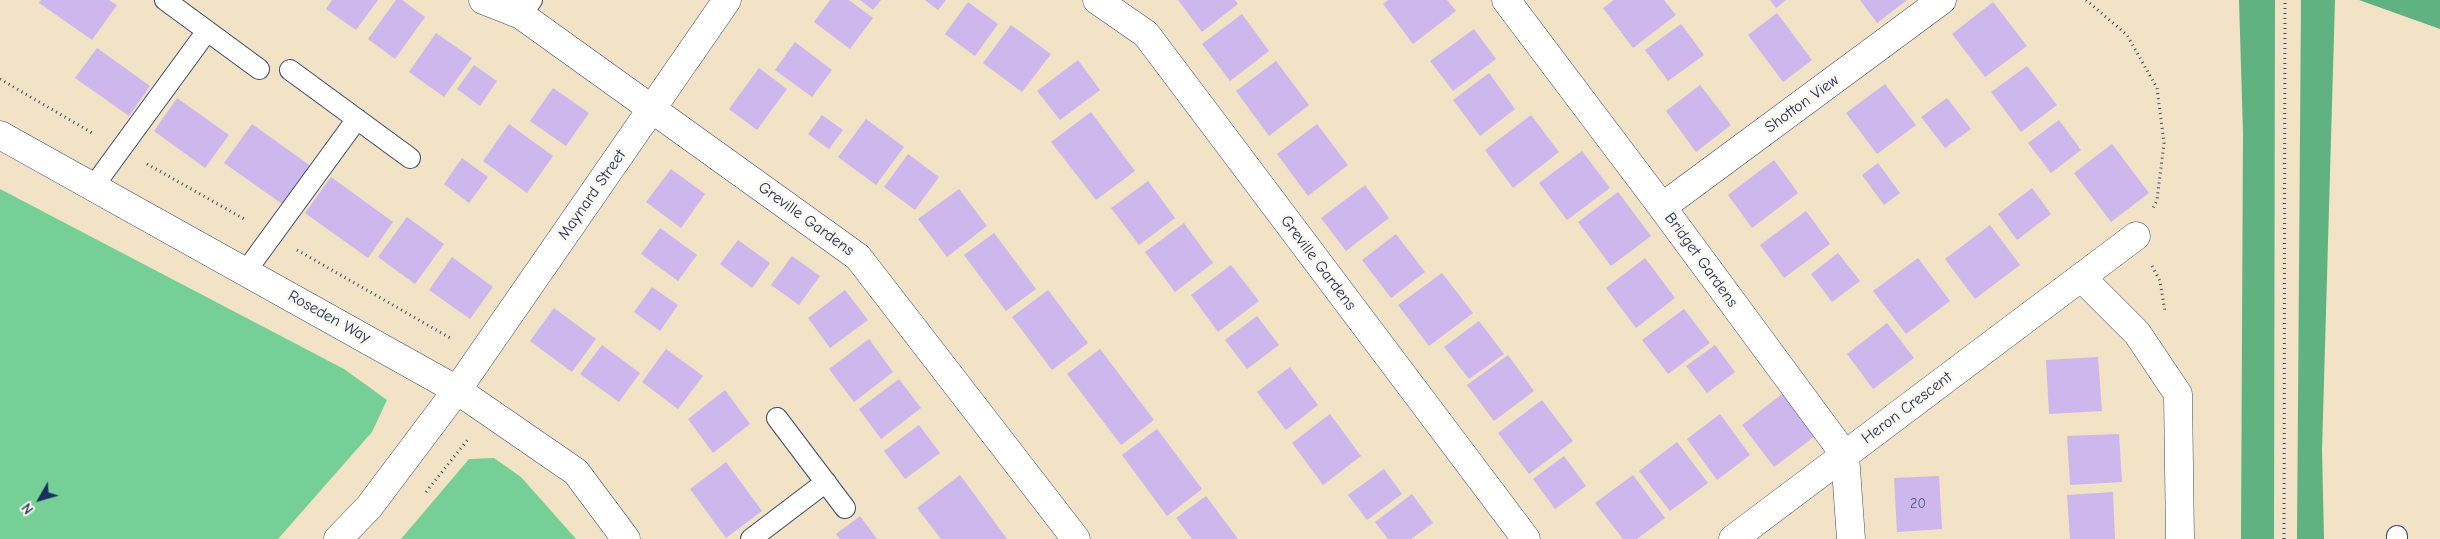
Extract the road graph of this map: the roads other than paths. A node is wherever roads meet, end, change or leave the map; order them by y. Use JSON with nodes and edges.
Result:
{"nodes":[{"id":1,"x":165,"y":0,"type":"edge"},
{"id":2,"x":483,"y":0,"type":"edge"},
{"id":3,"x":728,"y":0,"type":"edge"},
{"id":4,"x":1097,"y":0,"type":"edge"},
{"id":5,"x":1506,"y":0,"type":"edge"},
{"id":6,"x":1942,"y":0,"type":"edge"},
{"id":7,"x":526,"y":7,"type":"edge"},
{"id":8,"x":207,"y":31,"type":"junction"},
{"id":9,"x":259,"y":69,"type":"dead end"},
{"id":10,"x":290,"y":70,"type":"dead end"},
{"id":11,"x":652,"y":109,"type":"junction"},
{"id":12,"x":357,"y":119,"type":"junction"},
{"id":13,"x":0,"y":135,"type":"edge"},
{"id":14,"x":410,"y":158,"type":"dead end"},
{"id":15,"x":92,"y":186,"type":"junction"},
{"id":16,"x":1662,"y":207,"type":"junction"},
{"id":17,"x":2136,"y":236,"type":"road end"},
{"id":18,"x":246,"y":271,"type":"junction"},
{"id":19,"x":2081,"y":277,"type":"junction"},
{"id":20,"x":457,"y":390,"type":"junction"},
{"id":21,"x":776,"y":418,"type":"dead end"},
{"id":22,"x":1844,"y":455,"type":"junction"},
{"id":23,"x":826,"y":482,"type":"junction"},
{"id":24,"x":845,"y":508,"type":"dead end"},
{"id":25,"x":338,"y":539,"type":"edge"},
{"id":26,"x":626,"y":539,"type":"edge"},
{"id":27,"x":751,"y":539,"type":"edge"},
{"id":28,"x":1076,"y":539,"type":"edge"},
{"id":29,"x":1526,"y":539,"type":"edge"},
{"id":30,"x":1733,"y":539,"type":"edge"},
{"id":31,"x":1851,"y":539,"type":"edge"},
{"id":32,"x":2180,"y":539,"type":"edge"}],
"edges":[{"from":1,"to":8,"type":"lane"},
{"from":2,"to":7,"type":"street","name":"Greville Gardens"},
{"from":3,"to":11,"type":"street","name":"Maynard Street"},
{"from":4,"to":29,"type":"street","name":"Greville Gardens"},
{"from":5,"to":16,"type":"street","name":"Bridget Gardens"},
{"from":6,"to":16,"type":"street","name":"Shotton View"},
{"from":7,"to":11,"type":"street","name":"Greville Gardens"},
{"from":8,"to":9,"type":"lane"},
{"from":8,"to":15,"type":"lane"},
{"from":10,"to":12,"type":"lane"},
{"from":11,"to":20,"type":"street","name":"Maynard Street"},
{"from":11,"to":28,"type":"street","name":"Greville Gardens"},
{"from":12,"to":14,"type":"lane"},
{"from":12,"to":18,"type":"lane"},
{"from":13,"to":15,"type":"street","name":"Roseden Way"},
{"from":15,"to":18,"type":"street","name":"Roseden Way"},
{"from":16,"to":22,"type":"street","name":"Bridget Gardens"},
{"from":17,"to":19,"type":"street","name":"Heron Crescent"},
{"from":18,"to":20,"type":"street","name":"Roseden Way"},
{"from":19,"to":22,"type":"street","name":"Heron Crescent"},
{"from":19,"to":32,"type":"street"},
{"from":20,"to":25,"type":"street","name":"Maynard Street"},
{"from":20,"to":26,"type":"street","name":"Roseden Way"},
{"from":21,"to":23,"type":"lane"},
{"from":22,"to":30,"type":"street","name":"Heron Crescent"},
{"from":22,"to":31,"type":"street"},
{"from":23,"to":24,"type":"lane"},
{"from":23,"to":27,"type":"lane"}]}
